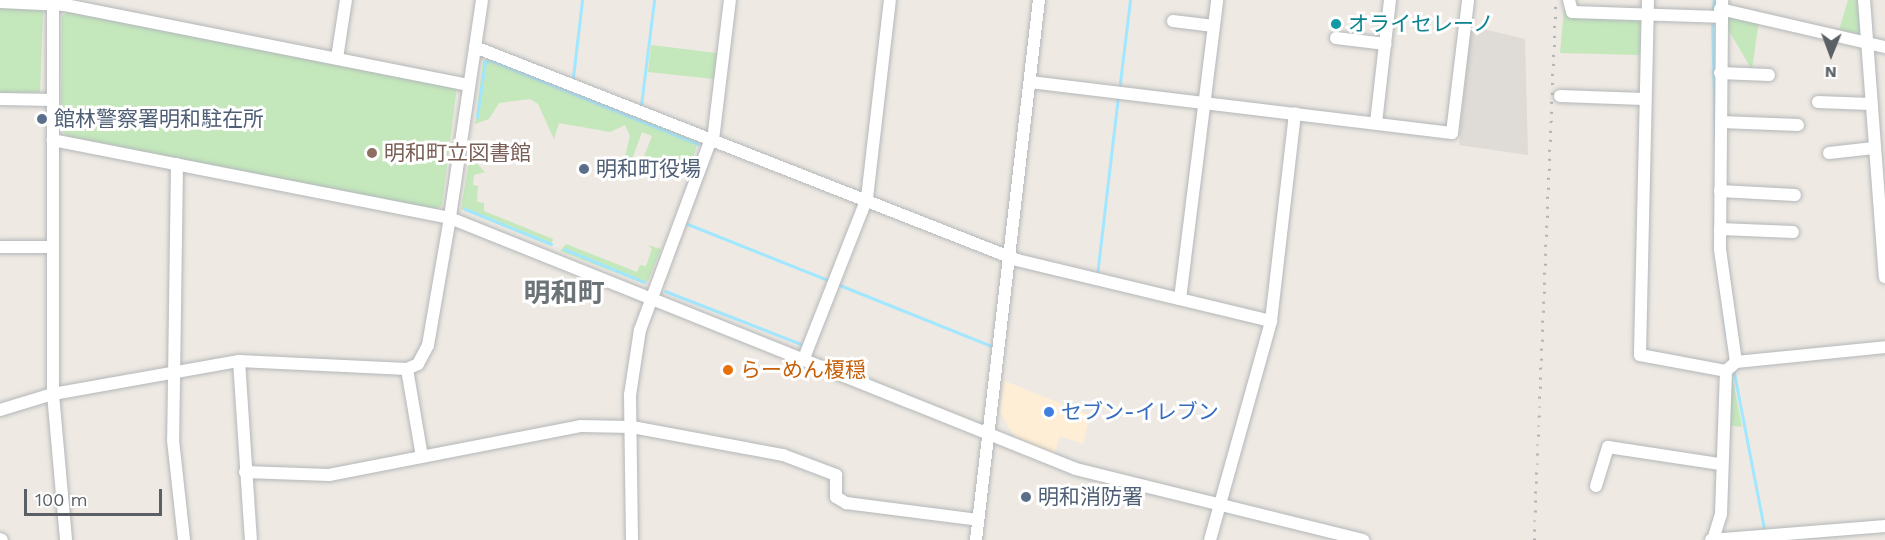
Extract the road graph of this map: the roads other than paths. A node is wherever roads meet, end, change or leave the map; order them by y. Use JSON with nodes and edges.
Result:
{"nodes":[{"id":1,"x":346,"y":0,"type":"edge"},
{"id":2,"x":482,"y":0,"type":"edge"},
{"id":3,"x":730,"y":0,"type":"edge"},
{"id":4,"x":890,"y":0,"type":"edge"},
{"id":5,"x":1039,"y":0,"type":"edge"},
{"id":6,"x":1217,"y":0,"type":"edge"},
{"id":7,"x":1390,"y":0,"type":"edge"},
{"id":8,"x":1468,"y":0,"type":"edge"},
{"id":9,"x":1569,"y":0,"type":"edge"},
{"id":10,"x":1648,"y":0,"type":"edge"},
{"id":11,"x":1864,"y":0,"type":"edge"},
{"id":12,"x":0,"y":2,"type":"edge"},
{"id":13,"x":53,"y":2,"type":"edge"},
{"id":14,"x":1721,"y":9,"type":"edge"},
{"id":15,"x":1646,"y":15,"type":"junction"},
{"id":16,"x":1173,"y":21,"type":"dead end"},
{"id":17,"x":1214,"y":26,"type":"junction"},
{"id":18,"x":1336,"y":38,"type":"dead end"},
{"id":19,"x":1867,"y":41,"type":"junction"},
{"id":20,"x":1386,"y":44,"type":"junction"},
{"id":21,"x":475,"y":47,"type":"junction"},
{"id":22,"x":1885,"y":47,"type":"edge"},
{"id":23,"x":337,"y":58,"type":"junction"},
{"id":24,"x":1720,"y":73,"type":"junction"},
{"id":25,"x":1769,"y":75,"type":"dead end"},
{"id":26,"x":1030,"y":82,"type":"junction"},
{"id":27,"x":469,"y":85,"type":"junction"},
{"id":28,"x":1560,"y":96,"type":"dead end"},
{"id":29,"x":0,"y":99,"type":"edge"},
{"id":30,"x":1644,"y":99,"type":"junction"},
{"id":31,"x":53,"y":100,"type":"junction"},
{"id":32,"x":1204,"y":102,"type":"junction"},
{"id":33,"x":1818,"y":102,"type":"dead end"},
{"id":34,"x":1871,"y":104,"type":"junction"},
{"id":35,"x":1295,"y":113,"type":"junction"},
{"id":36,"x":1721,"y":122,"type":"junction"},
{"id":37,"x":1376,"y":123,"type":"junction"},
{"id":38,"x":1798,"y":125,"type":"dead end"},
{"id":39,"x":53,"y":140,"type":"junction"},
{"id":40,"x":712,"y":140,"type":"junction"},
{"id":41,"x":1874,"y":148,"type":"junction"},
{"id":42,"x":1829,"y":153,"type":"dead end"},
{"id":43,"x":177,"y":164,"type":"junction"},
{"id":44,"x":1720,"y":191,"type":"junction"},
{"id":45,"x":1795,"y":195,"type":"dead end"},
{"id":46,"x":867,"y":198,"type":"junction"},
{"id":47,"x":450,"y":218,"type":"junction"},
{"id":48,"x":1720,"y":229,"type":"junction"},
{"id":49,"x":1793,"y":232,"type":"dead end"},
{"id":50,"x":0,"y":247,"type":"edge"},
{"id":51,"x":53,"y":247,"type":"junction"},
{"id":52,"x":1010,"y":256,"type":"junction"},
{"id":53,"x":1885,"y":277,"type":"edge"},
{"id":54,"x":650,"y":295,"type":"junction"},
{"id":55,"x":1180,"y":299,"type":"junction"},
{"id":56,"x":1271,"y":321,"type":"junction"},
{"id":57,"x":1885,"y":347,"type":"edge"},
{"id":58,"x":804,"y":358,"type":"junction"},
{"id":59,"x":238,"y":361,"type":"junction"},
{"id":60,"x":1736,"y":362,"type":"junction"},
{"id":61,"x":407,"y":369,"type":"junction"},
{"id":62,"x":175,"y":371,"type":"junction"},
{"id":63,"x":1726,"y":371,"type":"junction"},
{"id":64,"x":53,"y":394,"type":"junction"},
{"id":65,"x":0,"y":410,"type":"edge"},
{"id":66,"x":632,"y":427,"type":"junction"},
{"id":67,"x":989,"y":433,"type":"junction"},
{"id":68,"x":422,"y":457,"type":"junction"},
{"id":69,"x":1719,"y":464,"type":"junction"},
{"id":70,"x":245,"y":471,"type":"junction"},
{"id":71,"x":1596,"y":486,"type":"dead end"},
{"id":72,"x":1219,"y":506,"type":"junction"},
{"id":73,"x":978,"y":520,"type":"junction"},
{"id":74,"x":1885,"y":525,"type":"edge"},
{"id":75,"x":1776,"y":537,"type":"edge"},
{"id":76,"x":66,"y":540,"type":"edge"},
{"id":77,"x":184,"y":540,"type":"edge"},
{"id":78,"x":251,"y":540,"type":"edge"},
{"id":79,"x":632,"y":540,"type":"edge"},
{"id":80,"x":976,"y":540,"type":"edge"},
{"id":81,"x":1210,"y":540,"type":"edge"},
{"id":82,"x":1363,"y":540,"type":"edge"},
{"id":83,"x":1712,"y":540,"type":"edge"}],
"edges":[{"from":1,"to":23,"type":"street"},
{"from":2,"to":21,"type":"street"},
{"from":3,"to":40,"type":"street"},
{"from":4,"to":46,"type":"street"},
{"from":5,"to":26,"type":"street"},
{"from":6,"to":17,"type":"street"},
{"from":7,"to":20,"type":"street"},
{"from":8,"to":37,"type":"street"},
{"from":9,"to":15,"type":"street"},
{"from":10,"to":15,"type":"street"},
{"from":11,"to":19,"type":"street"},
{"from":12,"to":13,"type":"street"},
{"from":13,"to":23,"type":"street"},
{"from":13,"to":31,"type":"street"},
{"from":14,"to":15,"type":"street"},
{"from":14,"to":19,"type":"street"},
{"from":14,"to":24,"type":"street"},
{"from":15,"to":30,"type":"street"},
{"from":16,"to":17,"type":"street"},
{"from":17,"to":32,"type":"street"},
{"from":18,"to":20,"type":"street"},
{"from":19,"to":22,"type":"street"},
{"from":19,"to":34,"type":"street"},
{"from":20,"to":37,"type":"street"},
{"from":21,"to":27,"type":"street"},
{"from":21,"to":40,"type":"street"},
{"from":23,"to":27,"type":"street"},
{"from":24,"to":25,"type":"street"},
{"from":24,"to":36,"type":"street"},
{"from":26,"to":32,"type":"street"},
{"from":26,"to":52,"type":"street"},
{"from":27,"to":47,"type":"street"},
{"from":28,"to":30,"type":"street"},
{"from":29,"to":31,"type":"street"},
{"from":30,"to":63,"type":"street"},
{"from":31,"to":39,"type":"street"},
{"from":32,"to":35,"type":"street"},
{"from":32,"to":55,"type":"street"},
{"from":33,"to":34,"type":"street"},
{"from":34,"to":41,"type":"street"},
{"from":35,"to":37,"type":"street"},
{"from":35,"to":56,"type":"street"},
{"from":36,"to":38,"type":"street"},
{"from":36,"to":44,"type":"street"},
{"from":39,"to":43,"type":"street"},
{"from":39,"to":51,"type":"street"},
{"from":40,"to":46,"type":"street"},
{"from":40,"to":54,"type":"street"},
{"from":41,"to":42,"type":"street"},
{"from":41,"to":53,"type":"street"},
{"from":43,"to":47,"type":"street"},
{"from":43,"to":62,"type":"street"},
{"from":44,"to":45,"type":"street"},
{"from":44,"to":48,"type":"street"},
{"from":46,"to":52,"type":"street"},
{"from":46,"to":58,"type":"street"},
{"from":47,"to":54,"type":"street"},
{"from":47,"to":61,"type":"street"},
{"from":48,"to":49,"type":"street"},
{"from":48,"to":60,"type":"street"},
{"from":50,"to":51,"type":"street"},
{"from":51,"to":64,"type":"street"},
{"from":52,"to":55,"type":"street"},
{"from":52,"to":67,"type":"street"},
{"from":54,"to":58,"type":"street"},
{"from":54,"to":66,"type":"street"},
{"from":55,"to":56,"type":"street"},
{"from":56,"to":72,"type":"street"},
{"from":57,"to":60,"type":"street"},
{"from":58,"to":67,"type":"street"},
{"from":59,"to":61,"type":"street"},
{"from":59,"to":62,"type":"street"},
{"from":59,"to":70,"type":"street"},
{"from":60,"to":63,"type":"street"},
{"from":61,"to":68,"type":"street"},
{"from":62,"to":64,"type":"street"},
{"from":62,"to":77,"type":"street"},
{"from":63,"to":69,"type":"street"},
{"from":64,"to":65,"type":"street"},
{"from":64,"to":76,"type":"street"},
{"from":66,"to":68,"type":"street"},
{"from":66,"to":73,"type":"street"},
{"from":66,"to":79,"type":"street"},
{"from":67,"to":72,"type":"street"},
{"from":67,"to":73,"type":"street"},
{"from":68,"to":70,"type":"street"},
{"from":69,"to":71,"type":"street"},
{"from":69,"to":83,"type":"street"},
{"from":70,"to":78,"type":"street"},
{"from":72,"to":81,"type":"street"},
{"from":72,"to":82,"type":"street"},
{"from":73,"to":80,"type":"street"},
{"from":74,"to":75,"type":"street"},
{"from":75,"to":83,"type":"street"}]}
